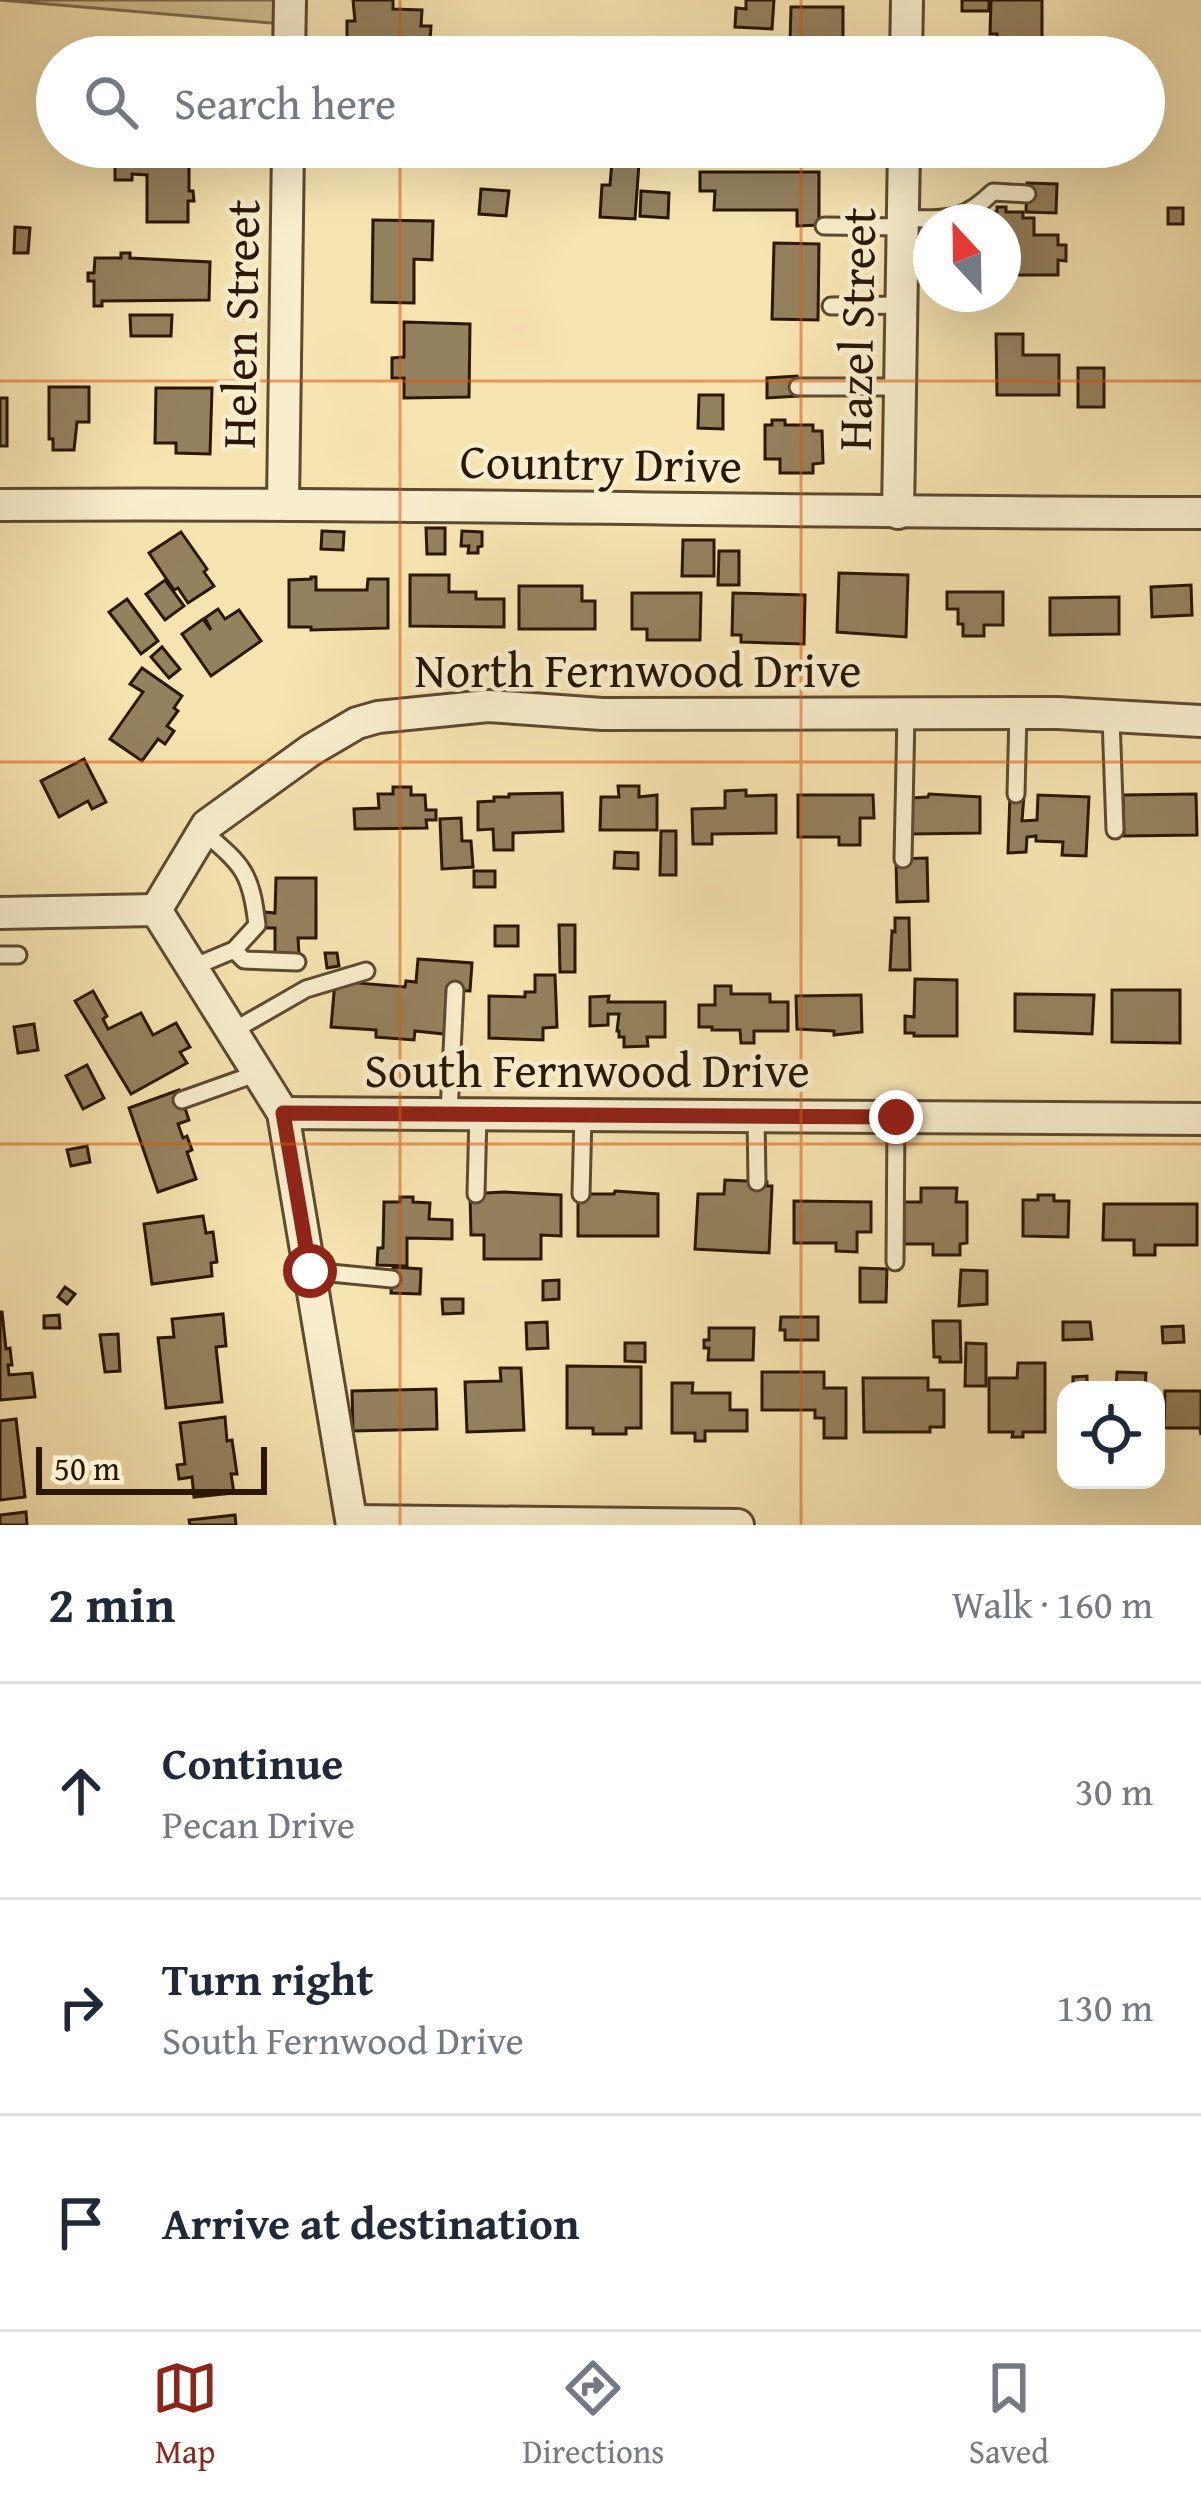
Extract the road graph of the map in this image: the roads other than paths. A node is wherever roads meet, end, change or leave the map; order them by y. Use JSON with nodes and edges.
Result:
{"nodes":[{"id":1,"x":290,"y":0,"type":"edge"},
{"id":2,"x":907,"y":0,"type":"edge"},
{"id":3,"x":289,"y":36,"type":"edge"},
{"id":4,"x":906,"y":36,"type":"edge"},
{"id":5,"x":288,"y":168,"type":"edge"},
{"id":6,"x":904,"y":168,"type":"edge"},
{"id":7,"x":1027,"y":194,"type":"dead end"},
{"id":8,"x":903,"y":223,"type":"junction"},
{"id":9,"x":824,"y":226,"type":"dead end"},
{"id":10,"x":901,"y":305,"type":"junction"},
{"id":11,"x":831,"y":306,"type":"dead end"},
{"id":12,"x":798,"y":386,"type":"dead end"},
{"id":13,"x":900,"y":387,"type":"junction"},
{"id":14,"x":283,"y":503,"type":"junction"},
{"id":15,"x":0,"y":505,"type":"edge"},
{"id":16,"x":898,"y":513,"type":"junction"},
{"id":17,"x":1201,"y":513,"type":"edge"},
{"id":18,"x":1018,"y":713,"type":"junction"},
{"id":19,"x":905,"y":714,"type":"junction"},
{"id":20,"x":1111,"y":718,"type":"junction"},
{"id":21,"x":1201,"y":721,"type":"edge"},
{"id":22,"x":1016,"y":794,"type":"dead end"},
{"id":23,"x":1115,"y":830,"type":"dead end"},
{"id":24,"x":203,"y":831,"type":"junction"},
{"id":25,"x":903,"y":859,"type":"dead end"},
{"id":26,"x":156,"y":910,"type":"junction"},
{"id":27,"x":0,"y":913,"type":"edge"},
{"id":28,"x":233,"y":950,"type":"junction"},
{"id":29,"x":0,"y":955,"type":"edge"},
{"id":30,"x":19,"y":955,"type":"dead end"},
{"id":31,"x":297,"y":962,"type":"dead end"},
{"id":32,"x":191,"y":968,"type":"junction"},
{"id":33,"x":366,"y":971,"type":"dead end"},
{"id":34,"x":454,"y":990,"type":"dead end"},
{"id":35,"x":231,"y":1032,"type":"junction"},
{"id":36,"x":258,"y":1073,"type":"junction"},
{"id":37,"x":182,"y":1100,"type":"dead end"},
{"id":38,"x":283,"y":1113,"type":"junction"},
{"id":39,"x":464,"y":1114,"type":"junction"},
{"id":40,"x":584,"y":1115,"type":"junction"},
{"id":41,"x":756,"y":1116,"type":"junction"},
{"id":42,"x":896,"y":1117,"type":"junction"},
{"id":43,"x":1201,"y":1119,"type":"edge"},
{"id":44,"x":757,"y":1182,"type":"dead end"},
{"id":45,"x":476,"y":1194,"type":"dead end"},
{"id":46,"x":581,"y":1194,"type":"dead end"},
{"id":47,"x":895,"y":1262,"type":"dead end"},
{"id":48,"x":310,"y":1271,"type":"junction"},
{"id":49,"x":392,"y":1279,"type":"dead end"},
{"id":50,"x":353,"y":1523,"type":"edge"},
{"id":51,"x":738,"y":1525,"type":"edge"}],
"edges":[{"from":1,"to":3,"type":"street"},
{"from":2,"to":4,"type":"street"},
{"from":5,"to":14,"type":"street","name":"Helen Street"},
{"from":6,"to":8,"type":"street","name":"Hazel Street"},
{"from":7,"to":8,"type":"lane"},
{"from":8,"to":9,"type":"lane"},
{"from":8,"to":10,"type":"street","name":"Hazel Street"},
{"from":10,"to":11,"type":"lane"},
{"from":10,"to":13,"type":"street","name":"Hazel Street"},
{"from":12,"to":13,"type":"lane"},
{"from":13,"to":16,"type":"street","name":"Hazel Street"},
{"from":14,"to":15,"type":"street","name":"Country Drive"},
{"from":14,"to":16,"type":"street","name":"Country Drive"},
{"from":16,"to":17,"type":"street","name":"Country Drive"},
{"from":18,"to":19,"type":"street","name":"North Fernwood Drive"},
{"from":18,"to":20,"type":"street","name":"North Fernwood Drive"},
{"from":18,"to":22,"type":"lane"},
{"from":19,"to":24,"type":"street","name":"North Fernwood Drive"},
{"from":19,"to":25,"type":"lane"},
{"from":20,"to":21,"type":"street","name":"North Fernwood Drive"},
{"from":20,"to":23,"type":"lane"},
{"from":24,"to":26,"type":"street","name":"North Fernwood Drive"},
{"from":24,"to":28,"type":"lane"},
{"from":26,"to":27,"type":"street"},
{"from":26,"to":32,"type":"street"},
{"from":28,"to":31,"type":"lane"},
{"from":28,"to":32,"type":"lane"},
{"from":29,"to":30,"type":"lane"},
{"from":32,"to":35,"type":"street"},
{"from":33,"to":35,"type":"lane"},
{"from":34,"to":39,"type":"lane"},
{"from":35,"to":36,"type":"street"},
{"from":36,"to":37,"type":"lane"},
{"from":36,"to":38,"type":"street"},
{"from":38,"to":39,"type":"street","name":"South Fernwood Drive"},
{"from":38,"to":48,"type":"street"},
{"from":39,"to":40,"type":"street","name":"South Fernwood Drive"},
{"from":39,"to":45,"type":"lane"},
{"from":40,"to":41,"type":"street","name":"South Fernwood Drive"},
{"from":40,"to":46,"type":"lane"},
{"from":41,"to":42,"type":"street","name":"South Fernwood Drive"},
{"from":41,"to":44,"type":"lane"},
{"from":42,"to":43,"type":"street","name":"South Fernwood Drive"},
{"from":42,"to":47,"type":"lane"},
{"from":48,"to":49,"type":"lane"},
{"from":48,"to":50,"type":"street"},
{"from":50,"to":51,"type":"street"}]}
